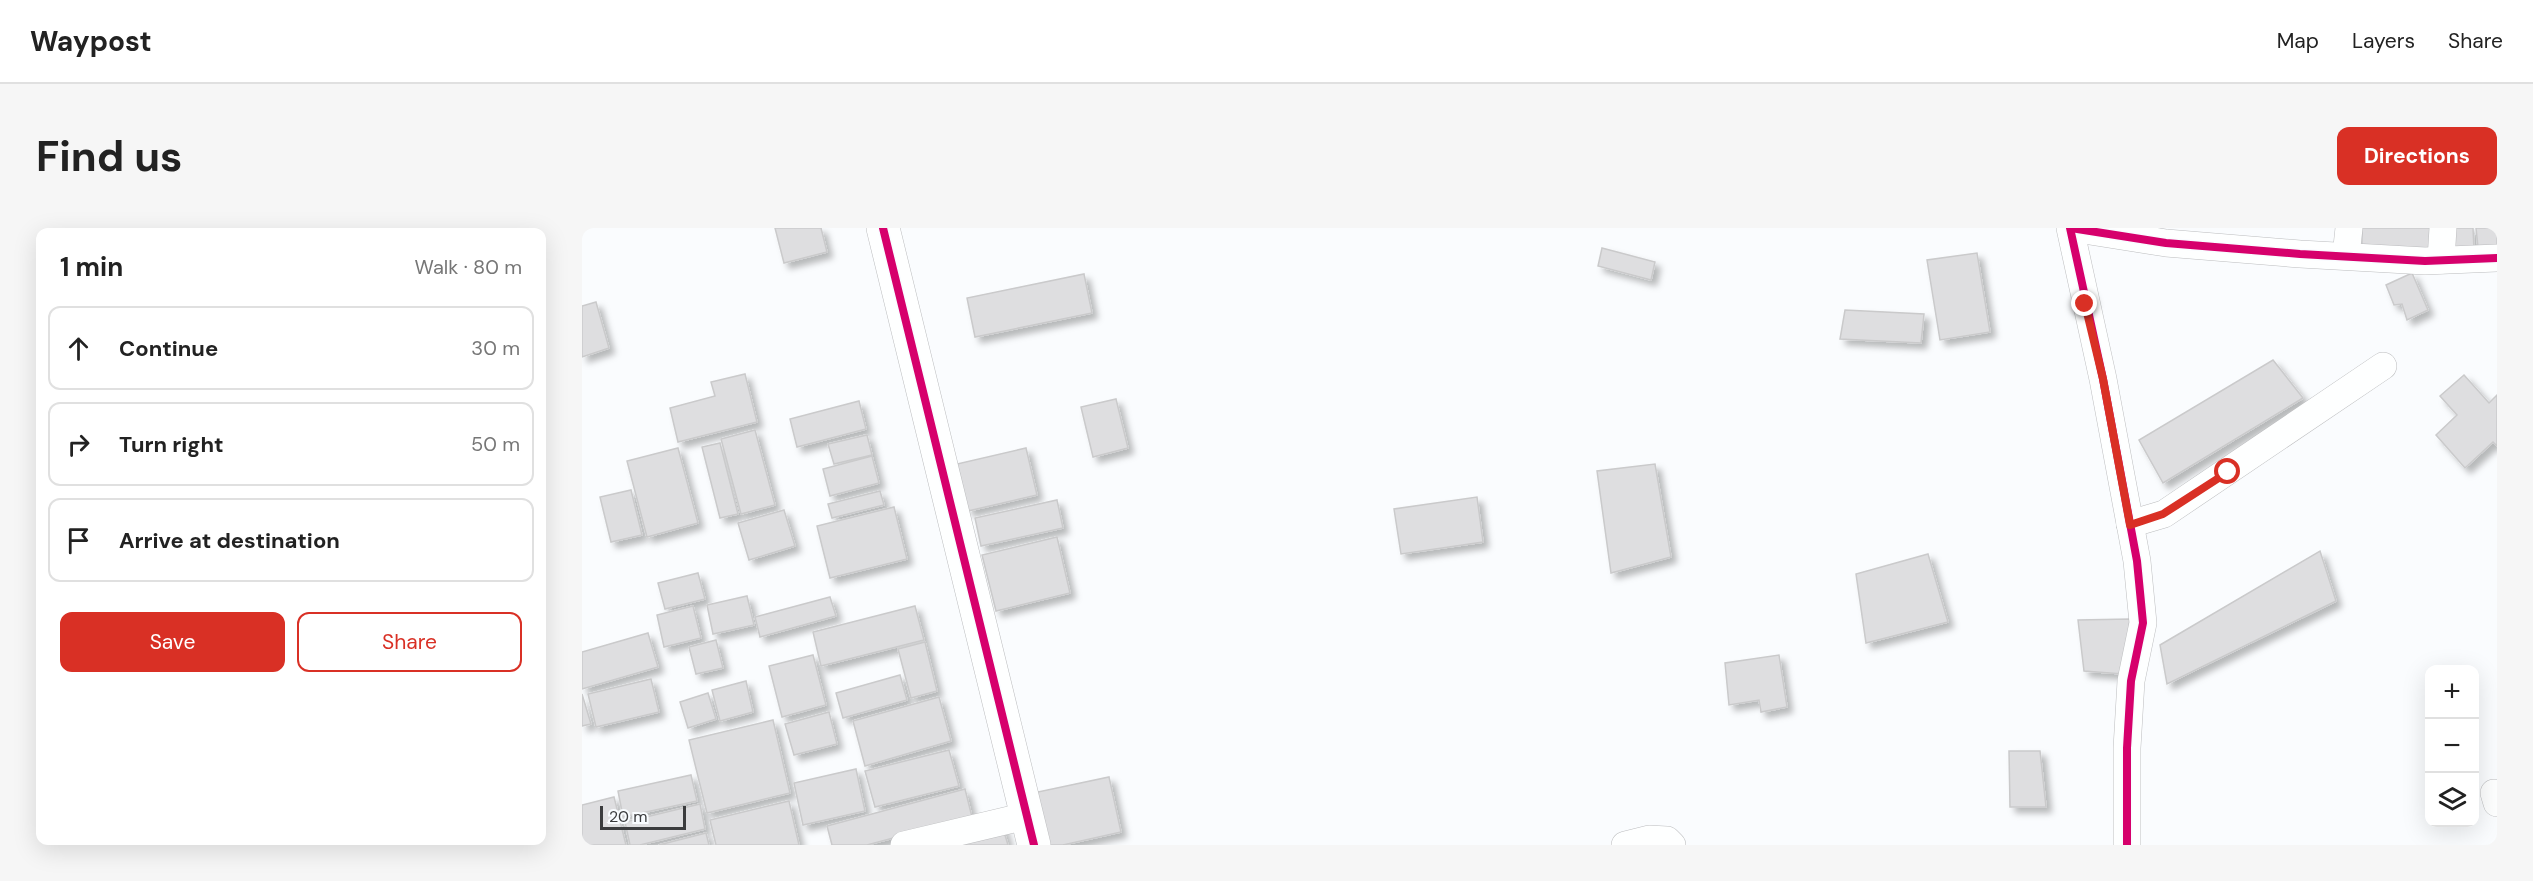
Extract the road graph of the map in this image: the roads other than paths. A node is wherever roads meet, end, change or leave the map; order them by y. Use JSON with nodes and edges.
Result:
{"nodes":[{"id":1,"x":883,"y":228,"type":"edge"},
{"id":2,"x":2070,"y":228,"type":"edge"},
{"id":3,"x":2349,"y":228,"type":"edge"},
{"id":4,"x":2443,"y":228,"type":"edge"},
{"id":5,"x":2346,"y":256,"type":"junction"},
{"id":6,"x":2497,"y":258,"type":"edge"},
{"id":7,"x":2441,"y":260,"type":"junction"},
{"id":8,"x":2383,"y":366,"type":"dead end"},
{"id":9,"x":2130,"y":525,"type":"junction"},
{"id":10,"x":1030,"y":830,"type":"edge"},
{"id":11,"x":904,"y":845,"type":"edge"},
{"id":12,"x":1625,"y":845,"type":"edge"},
{"id":13,"x":1672,"y":845,"type":"edge"},
{"id":14,"x":2127,"y":845,"type":"edge"}],
"edges":[{"from":1,"to":10,"type":"street"},
{"from":2,"to":5,"type":"street"},
{"from":2,"to":9,"type":"street"},
{"from":3,"to":5,"type":"street"},
{"from":4,"to":7,"type":"street"},
{"from":5,"to":7,"type":"street"},
{"from":6,"to":7,"type":"street"},
{"from":8,"to":9,"type":"street"},
{"from":9,"to":14,"type":"street"},
{"from":10,"to":11,"type":"street"},
{"from":12,"to":13,"type":"street"}]}
